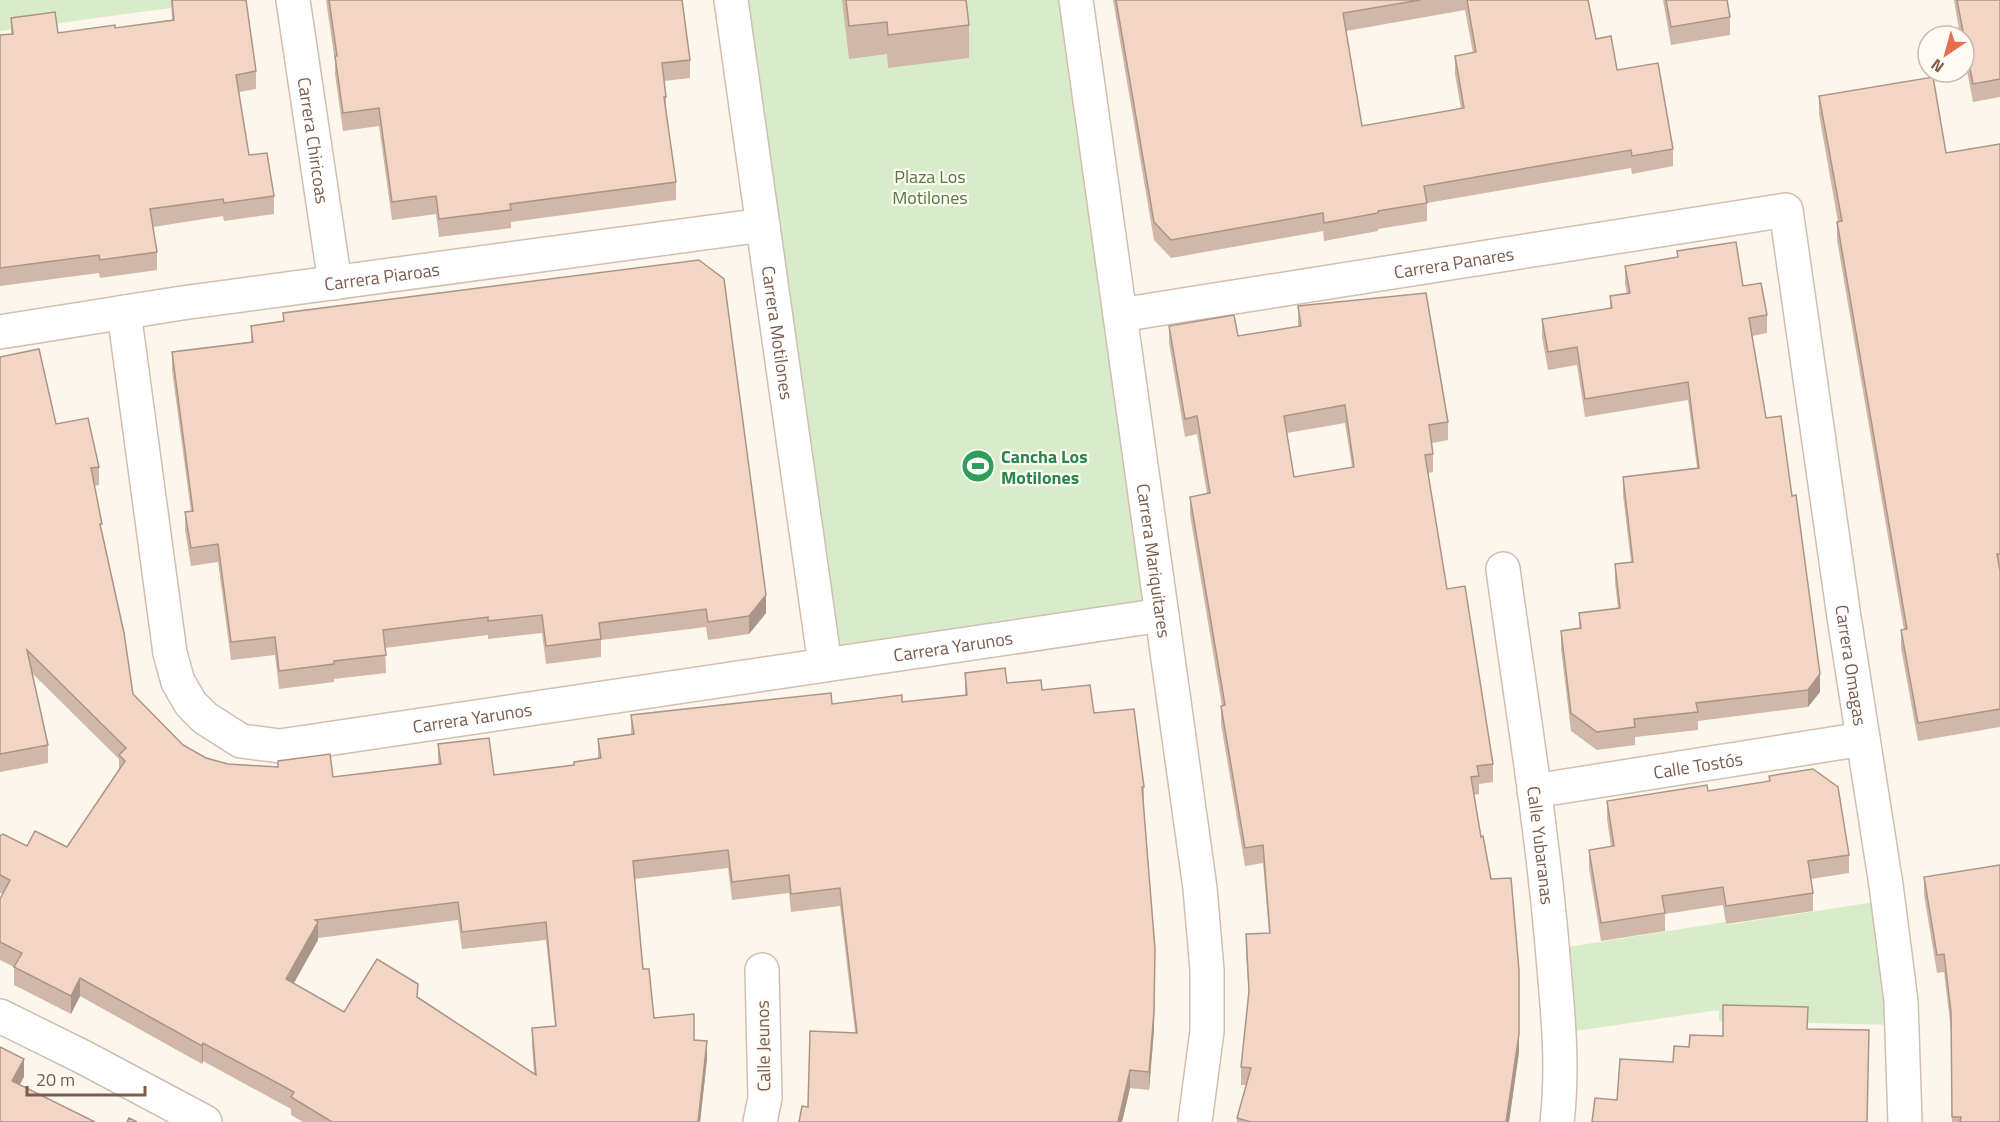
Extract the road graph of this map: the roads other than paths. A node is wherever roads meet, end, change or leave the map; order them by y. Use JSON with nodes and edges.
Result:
{"nodes":[{"id":1,"x":293,"y":0,"type":"edge"},
{"id":2,"x":731,"y":0,"type":"edge"},
{"id":3,"x":1076,"y":0,"type":"edge"},
{"id":4,"x":1786,"y":210,"type":"joint"},
{"id":5,"x":763,"y":225,"type":"junction"},
{"id":6,"x":335,"y":283,"type":"junction"},
{"id":7,"x":124,"y":312,"type":"junction"},
{"id":8,"x":1120,"y":315,"type":"junction"},
{"id":9,"x":0,"y":332,"type":"edge"},
{"id":10,"x":1503,"y":569,"type":"dead end"},
{"id":11,"x":1162,"y":615,"type":"junction"},
{"id":12,"x":825,"y":665,"type":"junction"},
{"id":13,"x":1863,"y":739,"type":"junction"},
{"id":14,"x":1534,"y":791,"type":"junction"},
{"id":15,"x":762,"y":970,"type":"dead end"},
{"id":16,"x":0,"y":1017,"type":"edge"},
{"id":17,"x":205,"y":1122,"type":"edge"},
{"id":18,"x":760,"y":1122,"type":"edge"},
{"id":19,"x":1195,"y":1122,"type":"edge"},
{"id":20,"x":1557,"y":1122,"type":"edge"},
{"id":21,"x":1905,"y":1122,"type":"edge"}],
"edges":[{"from":1,"to":6,"type":"street","name":"Carrera Chiricoas"},
{"from":2,"to":5,"type":"street","name":"Carrera Motilones"},
{"from":3,"to":8,"type":"street","name":"Carrera Mariquitares"},
{"from":4,"to":8,"type":"street","name":"Carrera Panares"},
{"from":4,"to":13,"type":"street","name":"Carrera Omagas"},
{"from":5,"to":6,"type":"street","name":"Carrera Piaroas"},
{"from":5,"to":12,"type":"street","name":"Carrera Motilones"},
{"from":6,"to":7,"type":"street","name":"Carrera Piaroas"},
{"from":7,"to":9,"type":"street","name":"Carrera Piaroas"},
{"from":7,"to":12,"type":"street","name":"Carrera Yarunos"},
{"from":8,"to":11,"type":"street","name":"Carrera Mariquitares"},
{"from":10,"to":14,"type":"street","name":"Calle Yubaranas"},
{"from":11,"to":12,"type":"street","name":"Carrera Yarunos"},
{"from":11,"to":19,"type":"street","name":"Carrera Mariquitares"},
{"from":13,"to":14,"type":"street","name":"Calle Tostós"},
{"from":13,"to":21,"type":"street","name":"Carrera Omagas"},
{"from":14,"to":20,"type":"street","name":"Calle Yubaranas"},
{"from":15,"to":18,"type":"street","name":"Calle Jeunos"},
{"from":16,"to":17,"type":"street"}]}
